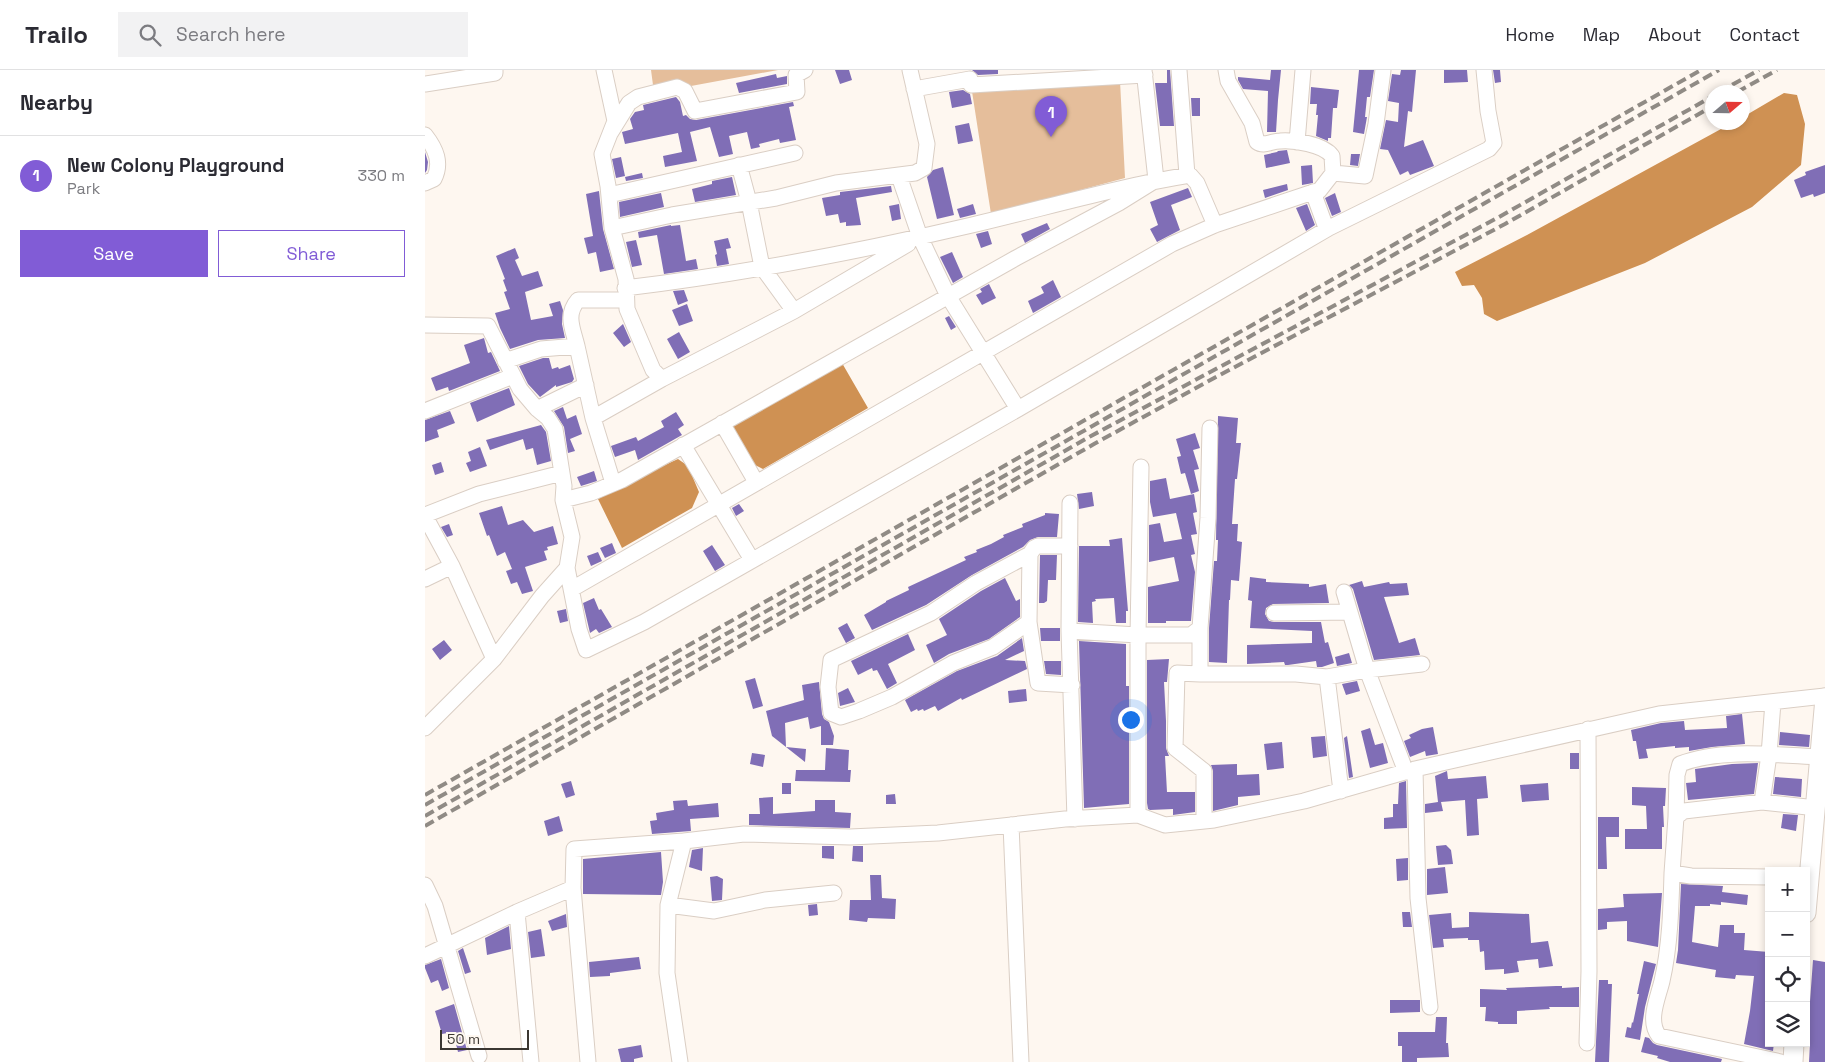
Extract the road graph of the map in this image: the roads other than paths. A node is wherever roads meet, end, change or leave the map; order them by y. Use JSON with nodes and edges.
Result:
{"nodes":[{"id":1,"x":495,"y":70,"type":"edge"},
{"id":2,"x":604,"y":70,"type":"edge"},
{"id":3,"x":805,"y":70,"type":"edge"},
{"id":4,"x":910,"y":70,"type":"edge"},
{"id":5,"x":1179,"y":70,"type":"edge"},
{"id":6,"x":1226,"y":70,"type":"edge"},
{"id":7,"x":1303,"y":70,"type":"edge"},
{"id":8,"x":1383,"y":70,"type":"edge"},
{"id":9,"x":1483,"y":70,"type":"edge"},
{"id":10,"x":1145,"y":73,"type":"edge"},
{"id":11,"x":425,"y":84,"type":"edge"},
{"id":12,"x":914,"y":89,"type":"junction"},
{"id":13,"x":611,"y":132,"type":"junction"},
{"id":14,"x":425,"y":135,"type":"edge"},
{"id":15,"x":1297,"y":142,"type":"junction"},
{"id":16,"x":795,"y":153,"type":"dead end"},
{"id":17,"x":739,"y":165,"type":"junction"},
{"id":18,"x":1333,"y":173,"type":"junction"},
{"id":19,"x":1187,"y":175,"type":"junction"},
{"id":20,"x":899,"y":176,"type":"junction"},
{"id":21,"x":1156,"y":180,"type":"junction"},
{"id":22,"x":425,"y":183,"type":"edge"},
{"id":23,"x":1313,"y":192,"type":"junction"},
{"id":24,"x":609,"y":195,"type":"junction"},
{"id":25,"x":749,"y":202,"type":"junction"},
{"id":26,"x":1215,"y":225,"type":"junction"},
{"id":27,"x":612,"y":228,"type":"junction"},
{"id":28,"x":1329,"y":228,"type":"junction"},
{"id":29,"x":920,"y":237,"type":"junction"},
{"id":30,"x":763,"y":268,"type":"junction"},
{"id":31,"x":625,"y":294,"type":"junction"},
{"id":32,"x":949,"y":296,"type":"junction"},
{"id":33,"x":794,"y":311,"type":"junction"},
{"id":34,"x":425,"y":325,"type":"edge"},
{"id":35,"x":577,"y":346,"type":"junction"},
{"id":36,"x":983,"y":351,"type":"junction"},
{"id":37,"x":505,"y":361,"type":"junction"},
{"id":38,"x":513,"y":376,"type":"junction"},
{"id":39,"x":662,"y":380,"type":"junction"},
{"id":40,"x":586,"y":385,"type":"junction"},
{"id":41,"x":537,"y":409,"type":"junction"},
{"id":42,"x":1018,"y":409,"type":"junction"},
{"id":43,"x":425,"y":411,"type":"edge"},
{"id":44,"x":593,"y":418,"type":"junction"},
{"id":45,"x":722,"y":423,"type":"junction"},
{"id":46,"x":1210,"y":428,"type":"dead end"},
{"id":47,"x":683,"y":445,"type":"junction"},
{"id":48,"x":1141,"y":468,"type":"dead end"},
{"id":49,"x":561,"y":473,"type":"junction"},
{"id":50,"x":756,"y":482,"type":"junction"},
{"id":51,"x":613,"y":483,"type":"junction"},
{"id":52,"x":563,"y":500,"type":"junction"},
{"id":53,"x":1070,"y":503,"type":"dead end"},
{"id":54,"x":717,"y":504,"type":"junction"},
{"id":55,"x":425,"y":516,"type":"edge"},
{"id":56,"x":1070,"y":546,"type":"junction"},
{"id":57,"x":1030,"y":554,"type":"junction"},
{"id":58,"x":752,"y":560,"type":"junction"},
{"id":59,"x":452,"y":566,"type":"junction"},
{"id":60,"x":567,"y":568,"type":"junction"},
{"id":61,"x":425,"y":579,"type":"edge"},
{"id":62,"x":572,"y":589,"type":"junction"},
{"id":63,"x":1344,"y":592,"type":"dead end"},
{"id":64,"x":1350,"y":612,"type":"junction"},
{"id":65,"x":1275,"y":614,"type":"dead end"},
{"id":66,"x":1029,"y":622,"type":"junction"},
{"id":67,"x":1200,"y":628,"type":"junction"},
{"id":68,"x":1069,"y":631,"type":"junction"},
{"id":69,"x":1138,"y":635,"type":"junction"},
{"id":70,"x":494,"y":659,"type":"junction"},
{"id":71,"x":1421,"y":664,"type":"dead end"},
{"id":72,"x":1367,"y":670,"type":"junction"},
{"id":73,"x":1201,"y":674,"type":"junction"},
{"id":74,"x":1327,"y":677,"type":"junction"},
{"id":75,"x":1072,"y":685,"type":"junction"},
{"id":76,"x":1825,"y":697,"type":"edge"},
{"id":77,"x":1773,"y":702,"type":"junction"},
{"id":78,"x":425,"y":728,"type":"edge"},
{"id":79,"x":1588,"y":729,"type":"junction"},
{"id":80,"x":1769,"y":755,"type":"junction"},
{"id":81,"x":1820,"y":758,"type":"junction"},
{"id":82,"x":1411,"y":771,"type":"junction"},
{"id":83,"x":1341,"y":791,"type":"junction"},
{"id":84,"x":1762,"y":802,"type":"junction"},
{"id":85,"x":1816,"y":808,"type":"junction"},
{"id":86,"x":1138,"y":814,"type":"junction"},
{"id":87,"x":1675,"y":817,"type":"junction"},
{"id":88,"x":1075,"y":819,"type":"junction"},
{"id":89,"x":1204,"y":821,"type":"junction"},
{"id":90,"x":1011,"y":825,"type":"junction"},
{"id":91,"x":684,"y":841,"type":"junction"},
{"id":92,"x":1809,"y":867,"type":"edge"},
{"id":93,"x":1672,"y":873,"type":"junction"},
{"id":94,"x":1765,"y":877,"type":"edge"},
{"id":95,"x":425,"y":885,"type":"edge"},
{"id":96,"x":573,"y":888,"type":"junction"},
{"id":97,"x":834,"y":892,"type":"dead end"},
{"id":98,"x":668,"y":905,"type":"junction"},
{"id":99,"x":517,"y":912,"type":"junction"},
{"id":100,"x":445,"y":946,"type":"junction"},
{"id":101,"x":425,"y":956,"type":"edge"},
{"id":102,"x":1430,"y":1007,"type":"dead end"},
{"id":103,"x":1587,"y":1043,"type":"dead end"},
{"id":104,"x":1794,"y":1047,"type":"edge"},
{"id":105,"x":479,"y":1056,"type":"dead end"},
{"id":106,"x":531,"y":1062,"type":"edge"},
{"id":107,"x":588,"y":1062,"type":"edge"},
{"id":108,"x":680,"y":1062,"type":"edge"},
{"id":109,"x":1021,"y":1062,"type":"edge"},
{"id":110,"x":1781,"y":1062,"type":"edge"},
{"id":111,"x":1793,"y":1062,"type":"edge"}],
"edges":[{"from":1,"to":11,"type":"street"},
{"from":2,"to":13,"type":"street"},
{"from":3,"to":13,"type":"street"},
{"from":4,"to":12,"type":"street"},
{"from":5,"to":19,"type":"street"},
{"from":6,"to":15,"type":"street"},
{"from":7,"to":15,"type":"street"},
{"from":8,"to":18,"type":"street"},
{"from":9,"to":28,"type":"street"},
{"from":10,"to":12,"type":"street"},
{"from":10,"to":21,"type":"street"},
{"from":12,"to":20,"type":"street"},
{"from":13,"to":24,"type":"street"},
{"from":14,"to":22,"type":"street"},
{"from":15,"to":18,"type":"street"},
{"from":16,"to":17,"type":"street"},
{"from":17,"to":24,"type":"street"},
{"from":17,"to":25,"type":"street"},
{"from":18,"to":23,"type":"street"},
{"from":19,"to":21,"type":"street"},
{"from":19,"to":26,"type":"street"},
{"from":20,"to":25,"type":"street"},
{"from":20,"to":29,"type":"street"},
{"from":21,"to":29,"type":"street"},
{"from":21,"to":32,"type":"street"},
{"from":23,"to":26,"type":"street"},
{"from":23,"to":28,"type":"street"},
{"from":24,"to":27,"type":"street"},
{"from":25,"to":27,"type":"street"},
{"from":25,"to":30,"type":"street"},
{"from":26,"to":36,"type":"street"},
{"from":27,"to":31,"type":"street"},
{"from":28,"to":42,"type":"street"},
{"from":29,"to":30,"type":"street"},
{"from":29,"to":32,"type":"street"},
{"from":29,"to":33,"type":"street"},
{"from":30,"to":31,"type":"street"},
{"from":30,"to":33,"type":"street"},
{"from":31,"to":35,"type":"street"},
{"from":31,"to":39,"type":"street"},
{"from":32,"to":36,"type":"street"},
{"from":32,"to":45,"type":"street"},
{"from":33,"to":39,"type":"street"},
{"from":34,"to":37,"type":"street"},
{"from":35,"to":37,"type":"street"},
{"from":35,"to":40,"type":"street"},
{"from":36,"to":42,"type":"street"},
{"from":36,"to":50,"type":"street"},
{"from":37,"to":38,"type":"street"},
{"from":38,"to":41,"type":"street"},
{"from":38,"to":43,"type":"street"},
{"from":39,"to":44,"type":"street"},
{"from":40,"to":41,"type":"street"},
{"from":40,"to":44,"type":"street"},
{"from":41,"to":49,"type":"street"},
{"from":42,"to":58,"type":"street"},
{"from":44,"to":51,"type":"street"},
{"from":45,"to":47,"type":"street"},
{"from":45,"to":50,"type":"street"},
{"from":46,"to":67,"type":"street"},
{"from":47,"to":51,"type":"street"},
{"from":47,"to":54,"type":"street"},
{"from":48,"to":69,"type":"street"},
{"from":49,"to":52,"type":"street"},
{"from":49,"to":55,"type":"street"},
{"from":50,"to":54,"type":"street"},
{"from":51,"to":52,"type":"street"},
{"from":52,"to":60,"type":"street"},
{"from":53,"to":56,"type":"street"},
{"from":54,"to":58,"type":"street"},
{"from":54,"to":62,"type":"street"},
{"from":55,"to":59,"type":"street"},
{"from":56,"to":57,"type":"street"},
{"from":56,"to":68,"type":"street"},
{"from":57,"to":66,"type":"street"},
{"from":57,"to":66,"type":"street"},
{"from":58,"to":62,"type":"street"},
{"from":59,"to":61,"type":"street"},
{"from":59,"to":70,"type":"street"},
{"from":60,"to":62,"type":"street"},
{"from":60,"to":70,"type":"street"},
{"from":63,"to":64,"type":"street"},
{"from":64,"to":65,"type":"street"},
{"from":64,"to":72,"type":"street"},
{"from":66,"to":75,"type":"street"},
{"from":67,"to":69,"type":"street"},
{"from":67,"to":73,"type":"street"},
{"from":68,"to":69,"type":"street"},
{"from":68,"to":75,"type":"street"},
{"from":69,"to":86,"type":"street"},
{"from":70,"to":78,"type":"street"},
{"from":71,"to":72,"type":"street"},
{"from":72,"to":74,"type":"street"},
{"from":72,"to":82,"type":"street"},
{"from":73,"to":74,"type":"street"},
{"from":73,"to":89,"type":"street"},
{"from":74,"to":83,"type":"street"},
{"from":75,"to":88,"type":"street"},
{"from":76,"to":77,"type":"street"},
{"from":76,"to":81,"type":"main road"},
{"from":77,"to":79,"type":"street"},
{"from":77,"to":80,"type":"street"},
{"from":79,"to":82,"type":"street"},
{"from":79,"to":103,"type":"street"},
{"from":80,"to":81,"type":"street"},
{"from":80,"to":84,"type":"street"},
{"from":80,"to":87,"type":"street"},
{"from":81,"to":85,"type":"main road"},
{"from":82,"to":83,"type":"street"},
{"from":82,"to":102,"type":"street"},
{"from":83,"to":89,"type":"street"},
{"from":84,"to":85,"type":"street"},
{"from":84,"to":87,"type":"street"},
{"from":85,"to":92,"type":"main road"},
{"from":86,"to":88,"type":"street"},
{"from":86,"to":89,"type":"street"},
{"from":87,"to":93,"type":"street"},
{"from":88,"to":90,"type":"street"},
{"from":90,"to":91,"type":"street"},
{"from":90,"to":109,"type":"street"},
{"from":91,"to":96,"type":"street"},
{"from":91,"to":98,"type":"street"},
{"from":93,"to":94,"type":"street"},
{"from":93,"to":110,"type":"street"},
{"from":95,"to":100,"type":"street"},
{"from":96,"to":99,"type":"street"},
{"from":96,"to":107,"type":"street"},
{"from":97,"to":98,"type":"street"},
{"from":98,"to":108,"type":"street"},
{"from":99,"to":100,"type":"street"},
{"from":99,"to":106,"type":"street"},
{"from":100,"to":101,"type":"street"},
{"from":100,"to":105,"type":"street"},
{"from":104,"to":111,"type":"main road"}]}
